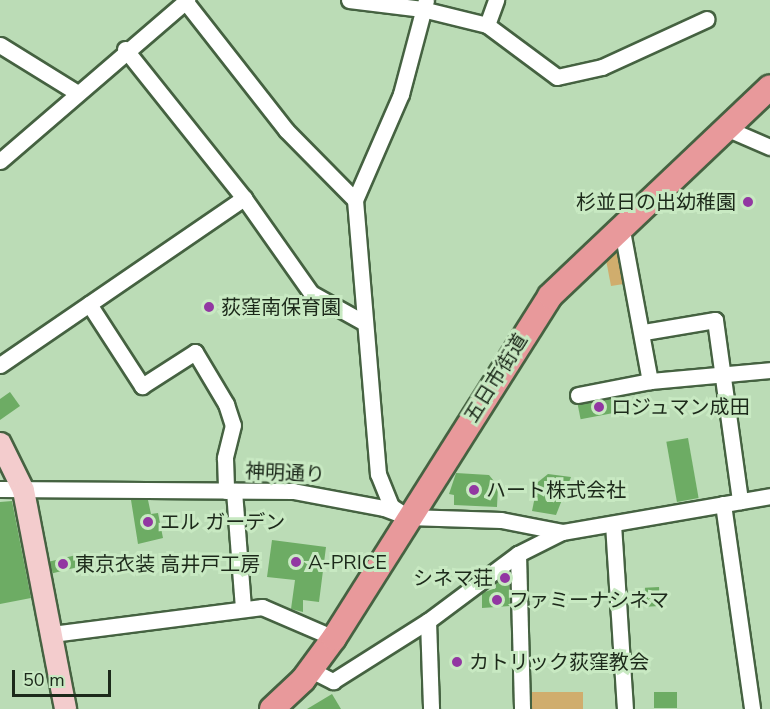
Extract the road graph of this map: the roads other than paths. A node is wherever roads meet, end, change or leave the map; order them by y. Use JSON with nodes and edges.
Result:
{"nodes":[{"id":1,"x":349,"y":0,"type":"edge"},
{"id":2,"x":496,"y":0,"type":"edge"},
{"id":3,"x":186,"y":1,"type":"edge"},
{"id":4,"x":424,"y":4,"type":"edge"},
{"id":5,"x":708,"y":19,"type":"dead end"},
{"id":6,"x":487,"y":25,"type":"junction"},
{"id":7,"x":0,"y":45,"type":"edge"},
{"id":8,"x":125,"y":49,"type":"junction"},
{"id":9,"x":770,"y":87,"type":"edge"},
{"id":10,"x":76,"y":92,"type":"junction"},
{"id":11,"x":726,"y":128,"type":"junction"},
{"id":12,"x":770,"y":147,"type":"edge"},
{"id":13,"x":0,"y":160,"type":"edge"},
{"id":14,"x":244,"y":198,"type":"junction"},
{"id":15,"x":355,"y":200,"type":"junction"},
{"id":16,"x":621,"y":225,"type":"junction"},
{"id":17,"x":89,"y":304,"type":"junction"},
{"id":18,"x":363,"y":322,"type":"junction"},
{"id":19,"x":644,"y":332,"type":"junction"},
{"id":20,"x":0,"y":365,"type":"edge"},
{"id":21,"x":770,"y":370,"type":"edge"},
{"id":22,"x":721,"y":374,"type":"junction"},
{"id":23,"x":650,"y":381,"type":"junction"},
{"id":24,"x":579,"y":394,"type":"dead end"},
{"id":25,"x":0,"y":443,"type":"edge"},
{"id":26,"x":0,"y":489,"type":"edge"},
{"id":27,"x":23,"y":490,"type":"junction"},
{"id":28,"x":230,"y":491,"type":"junction"},
{"id":29,"x":770,"y":496,"type":"edge"},
{"id":30,"x":740,"y":501,"type":"junction"},
{"id":31,"x":723,"y":504,"type":"junction"},
{"id":32,"x":408,"y":518,"type":"junction"},
{"id":33,"x":613,"y":525,"type":"junction"},
{"id":34,"x":562,"y":532,"type":"junction"},
{"id":35,"x":518,"y":554,"type":"junction"},
{"id":36,"x":243,"y":608,"type":"junction"},
{"id":37,"x":428,"y":621,"type":"junction"},
{"id":38,"x":52,"y":634,"type":"junction"},
{"id":39,"x":334,"y":638,"type":"junction"},
{"id":40,"x":311,"y":670,"type":"junction"},
{"id":41,"x":65,"y":709,"type":"edge"},
{"id":42,"x":272,"y":709,"type":"edge"},
{"id":43,"x":431,"y":709,"type":"edge"},
{"id":44,"x":522,"y":709,"type":"edge"},
{"id":45,"x":625,"y":709,"type":"edge"},
{"id":46,"x":752,"y":709,"type":"edge"}],
"edges":[{"from":1,"to":4,"type":"street"},
{"from":2,"to":6,"type":"street"},
{"from":3,"to":8,"type":"street"},
{"from":3,"to":15,"type":"street"},
{"from":4,"to":6,"type":"street"},
{"from":4,"to":15,"type":"street"},
{"from":5,"to":6,"type":"street"},
{"from":7,"to":10,"type":"street"},
{"from":8,"to":10,"type":"street"},
{"from":8,"to":14,"type":"street"},
{"from":9,"to":11,"type":"main road","name":"五日市街道"},
{"from":10,"to":13,"type":"street"},
{"from":11,"to":12,"type":"street"},
{"from":11,"to":16,"type":"main road","name":"五日市街道"},
{"from":14,"to":17,"type":"street"},
{"from":14,"to":18,"type":"street"},
{"from":15,"to":18,"type":"street"},
{"from":16,"to":19,"type":"street"},
{"from":16,"to":32,"type":"main road","name":"五日市街道"},
{"from":17,"to":20,"type":"street"},
{"from":17,"to":28,"type":"street"},
{"from":18,"to":32,"type":"street"},
{"from":19,"to":22,"type":"street"},
{"from":19,"to":23,"type":"street"},
{"from":21,"to":22,"type":"street"},
{"from":22,"to":23,"type":"street"},
{"from":22,"to":30,"type":"street"},
{"from":23,"to":24,"type":"street"},
{"from":25,"to":27,"type":"street"},
{"from":26,"to":27,"type":"street","name":"神明通り"},
{"from":27,"to":28,"type":"street","name":"神明通り"},
{"from":27,"to":38,"type":"street"},
{"from":28,"to":32,"type":"street","name":"神明通り"},
{"from":28,"to":36,"type":"street"},
{"from":29,"to":30,"type":"street"},
{"from":30,"to":31,"type":"street"},
{"from":31,"to":33,"type":"street"},
{"from":31,"to":46,"type":"street"},
{"from":32,"to":34,"type":"street","name":"神明通り"},
{"from":32,"to":39,"type":"main road","name":"五日市街道"},
{"from":33,"to":34,"type":"street"},
{"from":33,"to":45,"type":"street"},
{"from":34,"to":35,"type":"street"},
{"from":35,"to":37,"type":"street"},
{"from":35,"to":44,"type":"street"},
{"from":36,"to":38,"type":"street"},
{"from":36,"to":39,"type":"street"},
{"from":37,"to":40,"type":"street"},
{"from":37,"to":43,"type":"street"},
{"from":38,"to":41,"type":"street"},
{"from":39,"to":40,"type":"main road","name":"五日市街道"},
{"from":40,"to":42,"type":"main road","name":"五日市街道"}]}
